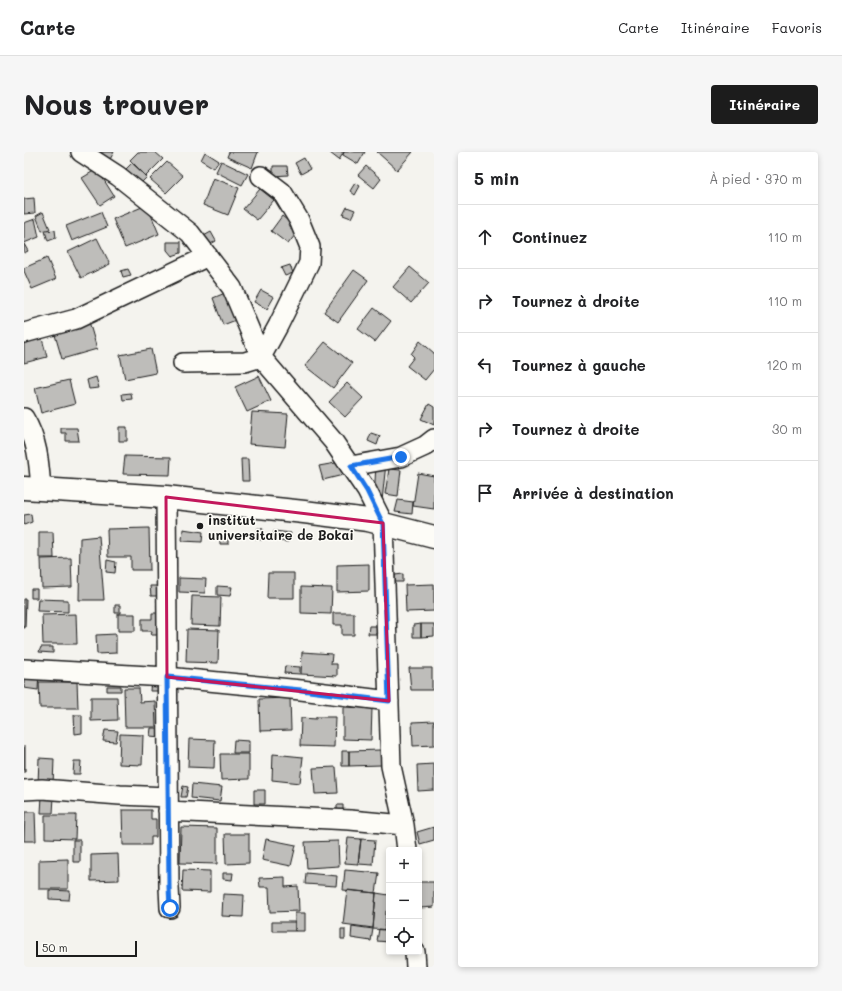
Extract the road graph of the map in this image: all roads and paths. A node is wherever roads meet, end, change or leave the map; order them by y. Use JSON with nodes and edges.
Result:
{"nodes":[{"id":1,"x":81,"y":152,"type":"edge"},
{"id":2,"x":261,"y":176,"type":"dead end"},
{"id":3,"x":208,"y":256,"type":"junction"},
{"id":4,"x":24,"y":333,"type":"edge"},
{"id":5,"x":260,"y":357,"type":"junction"},
{"id":6,"x":183,"y":363,"type":"dead end"},
{"id":7,"x":24,"y":418,"type":"edge"},
{"id":8,"x":434,"y":439,"type":"edge"},
{"id":9,"x":351,"y":466,"type":"junction"},
{"id":10,"x":33,"y":488,"type":"edge"},
{"id":11,"x":166,"y":497,"type":"junction"},
{"id":12,"x":383,"y":524,"type":"junction"},
{"id":13,"x":434,"y":537,"type":"edge"},
{"id":14,"x":24,"y":668,"type":"edge"},
{"id":15,"x":167,"y":677,"type":"junction"},
{"id":16,"x":389,"y":701,"type":"junction"},
{"id":17,"x":24,"y":790,"type":"edge"},
{"id":18,"x":168,"y":804,"type":"junction"},
{"id":19,"x":404,"y":825,"type":"junction"},
{"id":20,"x":406,"y":847,"type":"edge"},
{"id":21,"x":170,"y":908,"type":"dead end"},
{"id":22,"x":415,"y":955,"type":"edge"},
{"id":23,"x":416,"y":967,"type":"edge"}],
"edges":[{"from":1,"to":3,"type":"street"},
{"from":2,"to":5,"type":"street"},
{"from":3,"to":4,"type":"street"},
{"from":3,"to":5,"type":"street"},
{"from":5,"to":6,"type":"street"},
{"from":5,"to":9,"type":"street"},
{"from":7,"to":10,"type":"street"},
{"from":8,"to":9,"type":"street"},
{"from":9,"to":12,"type":"street"},
{"from":10,"to":11,"type":"highway"},
{"from":11,"to":12,"type":"highway"},
{"from":11,"to":15,"type":"street"},
{"from":12,"to":13,"type":"highway"},
{"from":12,"to":16,"type":"street"},
{"from":14,"to":15,"type":"street"},
{"from":15,"to":16,"type":"street"},
{"from":15,"to":18,"type":"street"},
{"from":16,"to":19,"type":"street"},
{"from":17,"to":18,"type":"street"},
{"from":18,"to":19,"type":"street"},
{"from":18,"to":21,"type":"street"},
{"from":19,"to":20,"type":"street"},
{"from":22,"to":23,"type":"street"}]}
